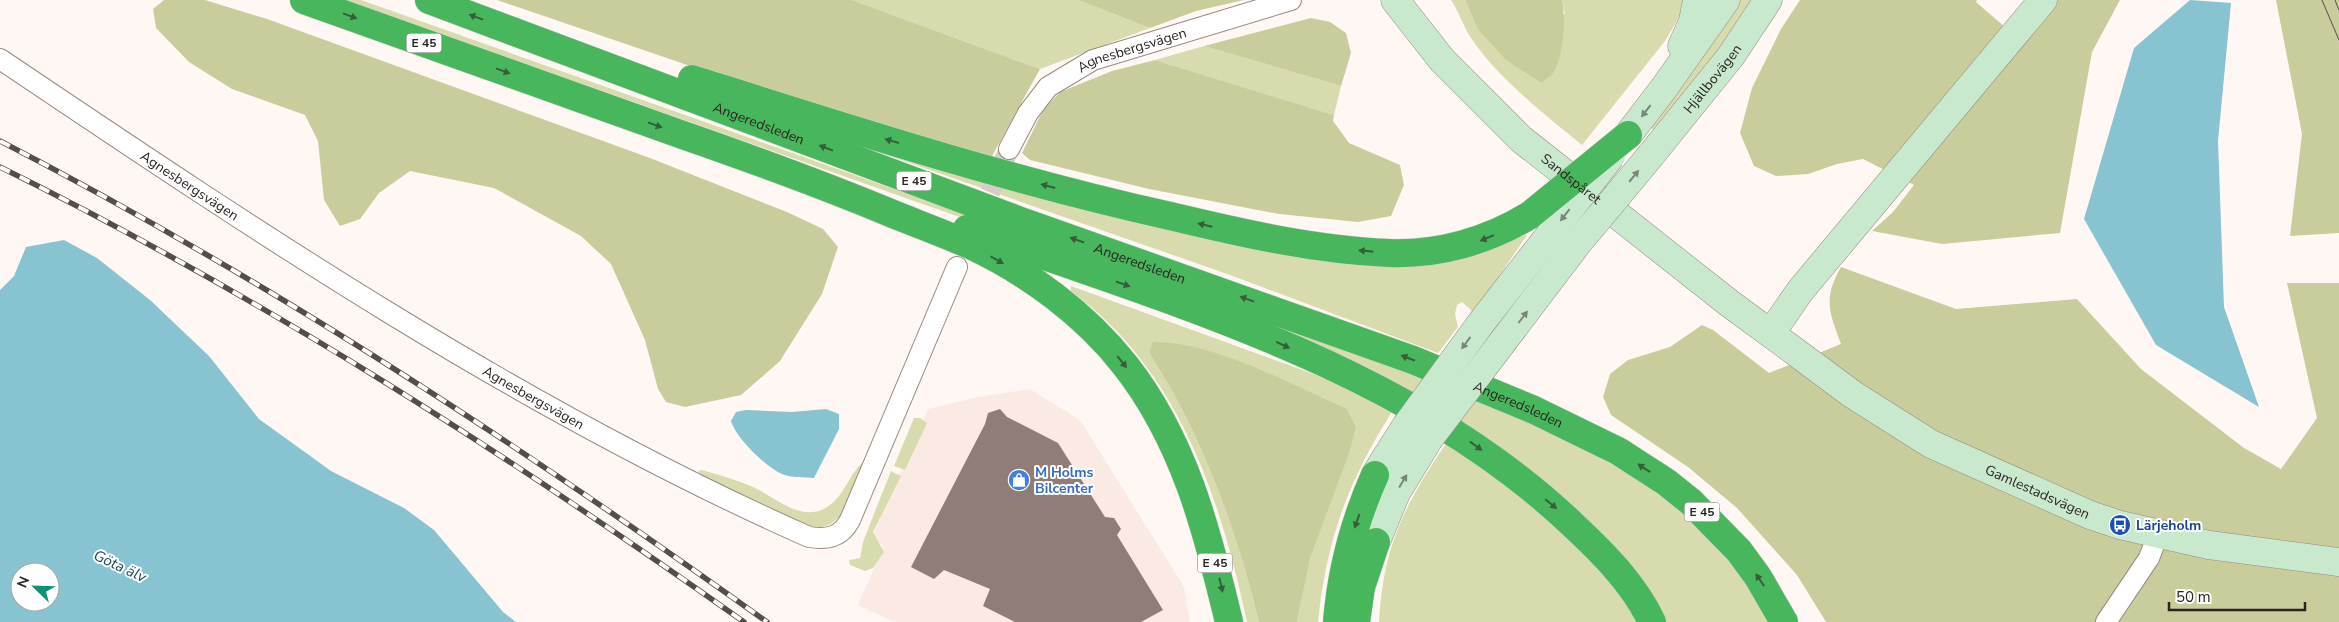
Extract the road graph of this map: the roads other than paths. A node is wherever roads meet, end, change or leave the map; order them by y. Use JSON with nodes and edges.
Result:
{"nodes":[{"id":1,"x":304,"y":0,"type":"edge"},
{"id":2,"x":430,"y":0,"type":"edge"},
{"id":3,"x":1291,"y":0,"type":"edge"},
{"id":4,"x":1395,"y":0,"type":"edge"},
{"id":5,"x":1697,"y":0,"type":"edge"},
{"id":6,"x":1726,"y":0,"type":"edge"},
{"id":7,"x":1768,"y":0,"type":"edge"},
{"id":8,"x":1782,"y":0,"type":"edge"},
{"id":9,"x":2043,"y":0,"type":"edge"},
{"id":10,"x":539,"y":40,"type":"junction"},
{"id":11,"x":1731,"y":56,"type":"junction"},
{"id":12,"x":0,"y":59,"type":"edge"},
{"id":13,"x":1664,"y":88,"type":"junction"},
{"id":14,"x":1628,"y":135,"type":"junction"},
{"id":15,"x":1009,"y":149,"type":"tunnel mouth"},
{"id":16,"x":827,"y":186,"type":"junction"},
{"id":17,"x":957,"y":268,"type":"dead end"},
{"id":18,"x":1770,"y":333,"type":"junction"},
{"id":19,"x":1417,"y":433,"type":"junction"},
{"id":20,"x":1375,"y":476,"type":"joint"},
{"id":21,"x":2158,"y":535,"type":"junction"},
{"id":22,"x":1376,"y":542,"type":"junction"},
{"id":23,"x":2339,"y":562,"type":"edge"},
{"id":24,"x":1230,"y":622,"type":"edge"},
{"id":25,"x":1337,"y":622,"type":"edge"},
{"id":26,"x":1356,"y":622,"type":"edge"},
{"id":27,"x":1370,"y":622,"type":"edge"},
{"id":28,"x":1652,"y":622,"type":"edge"},
{"id":29,"x":1784,"y":622,"type":"edge"},
{"id":30,"x":2106,"y":622,"type":"edge"}],
"edges":[{"from":1,"to":16,"type":"highway","number":"E 45","one_way":true},
{"from":10,"to":2,"type":"highway","name":"Angeredsleden","number":"E 45","one_way":true},
{"from":3,"to":15,"type":"street","name":"Agnesbergsvägen"},
{"from":4,"to":18,"type":"main road","name":"Sandspåret"},
{"from":5,"to":13,"type":"main road"},
{"from":6,"to":13,"type":"main road"},
{"from":7,"to":11,"type":"main road","name":"Hjällbovägen"},
{"from":8,"to":11,"type":"main road"},
{"from":9,"to":18,"type":"main road"},
{"from":14,"to":10,"type":"highway","one_way":true,"bridge":true},
{"from":29,"to":10,"type":"highway","name":"Angeredsleden","number":"E 45","one_way":true},
{"from":19,"to":11,"type":"main road","name":"Hjällbovägen","one_way":true,"bridge":true},
{"from":12,"to":17,"type":"street","name":"Agnesbergsvägen"},
{"from":13,"to":14,"type":"main road","one_way":true},
{"from":14,"to":19,"type":"main road","one_way":true,"bridge":true},
{"from":16,"to":24,"type":"highway","number":"E 45","one_way":true},
{"from":16,"to":28,"type":"highway","one_way":true},
{"from":18,"to":21,"type":"main road","name":"Gamlestadsvägen"},
{"from":19,"to":20,"type":"main road"},
{"from":22,"to":19,"type":"main road","one_way":true},
{"from":20,"to":25,"type":"highway","one_way":true},
{"from":21,"to":23,"type":"main road","name":"Gamlestadsvägen"},
{"from":21,"to":30,"type":"street"},
{"from":22,"to":26,"type":"highway"},
{"from":22,"to":27,"type":"highway"}]}
